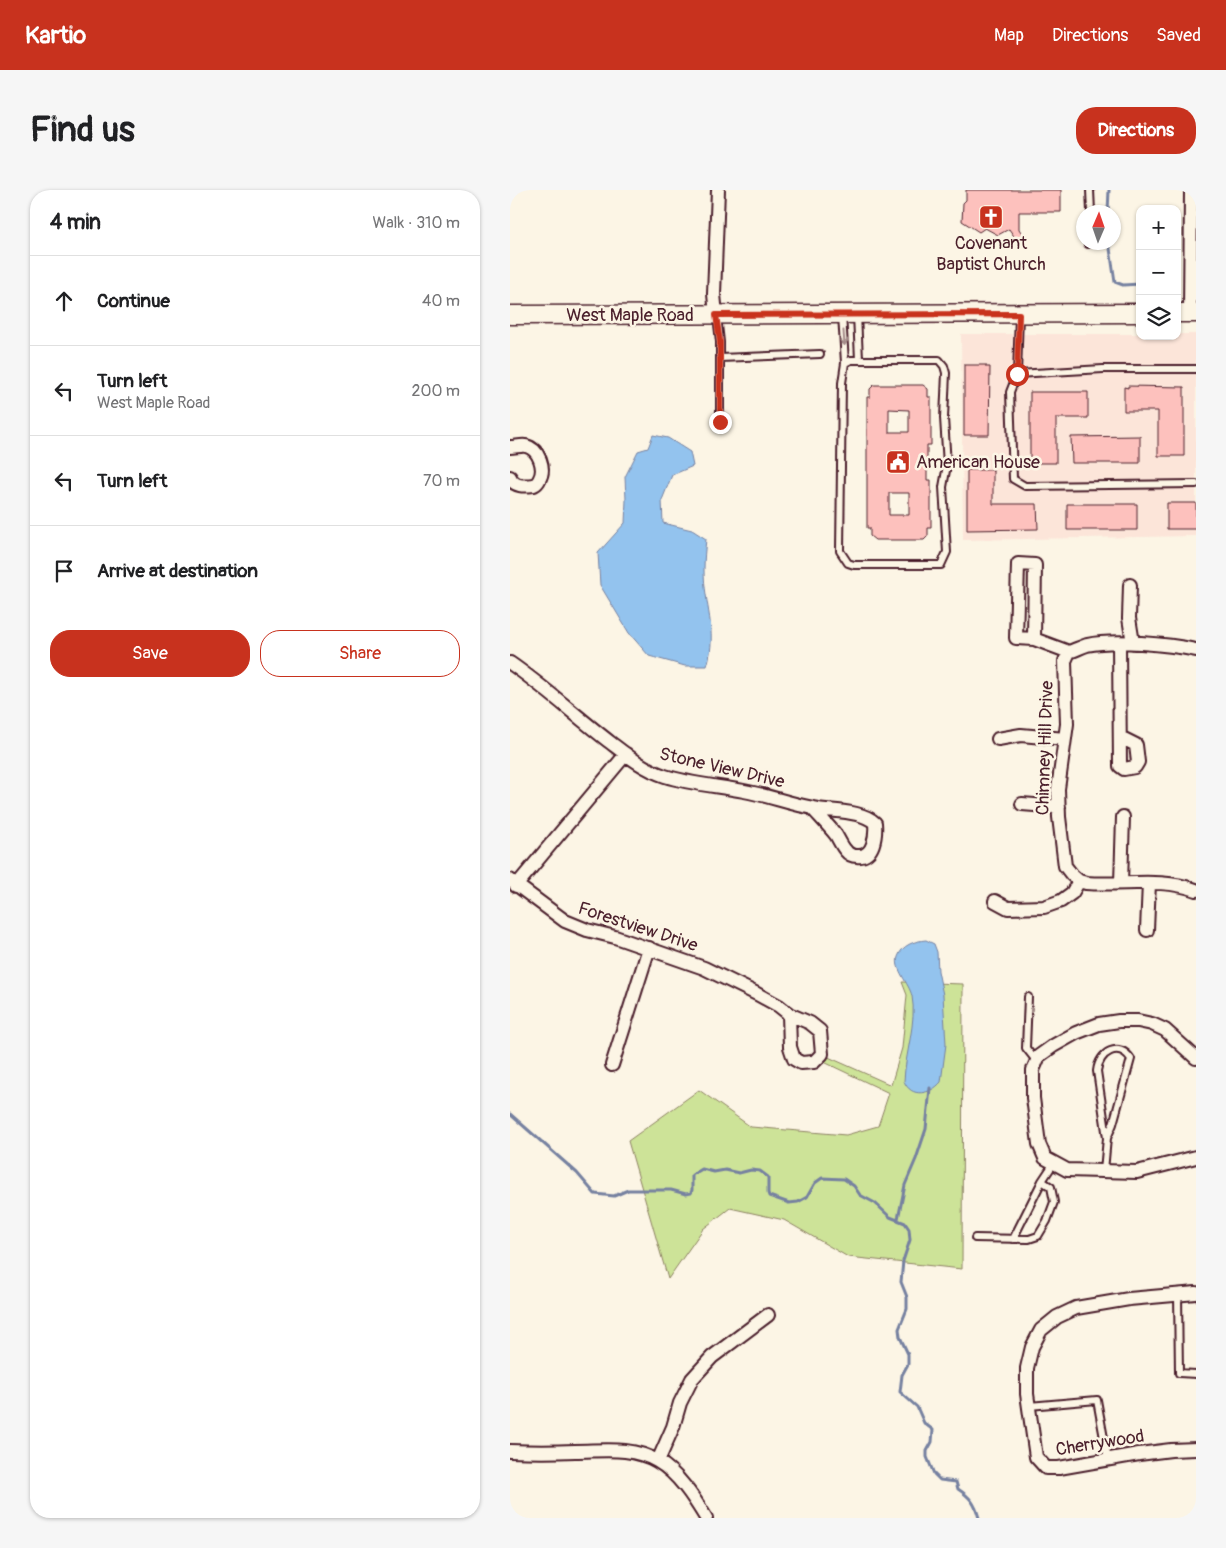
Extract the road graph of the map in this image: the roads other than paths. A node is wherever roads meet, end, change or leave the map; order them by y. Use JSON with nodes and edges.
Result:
{"nodes":[{"id":1,"x":718,"y":190,"type":"edge"},
{"id":2,"x":1090,"y":190,"type":"edge"},
{"id":3,"x":1191,"y":190,"type":"edge"},
{"id":4,"x":1091,"y":205,"type":"edge"},
{"id":5,"x":1136,"y":313,"type":"edge"},
{"id":6,"x":1188,"y":313,"type":"edge"},
{"id":7,"x":850,"y":314,"type":"junction"},
{"id":8,"x":1019,"y":314,"type":"junction"},
{"id":9,"x":510,"y":315,"type":"edge"},
{"id":10,"x":716,"y":315,"type":"junction"},
{"id":11,"x":820,"y":354,"type":"dead end"},
{"id":12,"x":720,"y":358,"type":"junction"},
{"id":13,"x":858,"y":360,"type":"junction"},
{"id":14,"x":845,"y":363,"type":"junction"},
{"id":15,"x":1196,"y":369,"type":"edge"},
{"id":16,"x":1017,"y":374,"type":"junction"},
{"id":17,"x":720,"y":422,"type":"dead end"},
{"id":18,"x":510,"y":448,"type":"edge"},
{"id":19,"x":510,"y":477,"type":"edge"},
{"id":20,"x":1196,"y":484,"type":"edge"},
{"id":21,"x":1130,"y":585,"type":"dead end"},
{"id":22,"x":1034,"y":639,"type":"junction"},
{"id":23,"x":1119,"y":643,"type":"junction"},
{"id":24,"x":1133,"y":643,"type":"junction"},
{"id":25,"x":1196,"y":650,"type":"edge"},
{"id":26,"x":1069,"y":652,"type":"junction"},
{"id":27,"x":510,"y":663,"type":"edge"},
{"id":28,"x":1120,"y":737,"type":"dead end"},
{"id":29,"x":998,"y":739,"type":"dead end"},
{"id":30,"x":1065,"y":739,"type":"junction"},
{"id":31,"x":626,"y":754,"type":"junction"},
{"id":32,"x":1022,"y":804,"type":"dead end"},
{"id":33,"x":1059,"y":807,"type":"junction"},
{"id":34,"x":812,"y":808,"type":"junction"},
{"id":35,"x":1122,"y":817,"type":"dead end"},
{"id":36,"x":1079,"y":880,"type":"junction"},
{"id":37,"x":513,"y":883,"type":"edge"},
{"id":38,"x":1121,"y":883,"type":"junction"},
{"id":39,"x":1149,"y":883,"type":"junction"},
{"id":40,"x":1196,"y":890,"type":"edge"},
{"id":41,"x":995,"y":901,"type":"dead end"},
{"id":42,"x":1147,"y":930,"type":"dead end"},
{"id":43,"x":649,"y":948,"type":"junction"},
{"id":44,"x":1028,"y":997,"type":"dead end"},
{"id":45,"x":789,"y":1014,"type":"dead end"},
{"id":46,"x":1196,"y":1058,"type":"edge"},
{"id":47,"x":1037,"y":1062,"type":"junction"},
{"id":48,"x":612,"y":1065,"type":"dead end"},
{"id":49,"x":1107,"y":1138,"type":"junction"},
{"id":50,"x":1196,"y":1157,"type":"edge"},
{"id":51,"x":1054,"y":1163,"type":"junction"},
{"id":52,"x":1104,"y":1171,"type":"junction"},
{"id":53,"x":1042,"y":1181,"type":"junction"},
{"id":54,"x":975,"y":1238,"type":"dead end"},
{"id":55,"x":1013,"y":1239,"type":"junction"},
{"id":56,"x":1178,"y":1294,"type":"junction"},
{"id":57,"x":1196,"y":1294,"type":"edge"},
{"id":58,"x":768,"y":1315,"type":"dead end"},
{"id":59,"x":1196,"y":1374,"type":"edge"},
{"id":60,"x":1029,"y":1406,"type":"junction"},
{"id":61,"x":1196,"y":1449,"type":"edge"},
{"id":62,"x":510,"y":1451,"type":"edge"},
{"id":63,"x":1108,"y":1460,"type":"junction"},
{"id":64,"x":658,"y":1461,"type":"junction"},
{"id":65,"x":706,"y":1518,"type":"edge"}],
"edges":[{"from":1,"to":10,"type":"street"},
{"from":2,"to":4,"type":"lane"},
{"from":3,"to":6,"type":"street"},
{"from":5,"to":8,"type":"main road","name":"West Maple Road"},
{"from":7,"to":8,"type":"main road","name":"West Maple Road"},
{"from":7,"to":10,"type":"main road","name":"West Maple Road"},
{"from":7,"to":13,"type":"lane"},
{"from":7,"to":14,"type":"lane","one_way":true},
{"from":8,"to":16,"type":"lane"},
{"from":9,"to":10,"type":"main road","name":"West Maple Road"},
{"from":10,"to":12,"type":"lane"},
{"from":11,"to":12,"type":"lane"},
{"from":12,"to":17,"type":"lane"},
{"from":13,"to":14,"type":"lane"},
{"from":13,"to":14,"type":"lane"},
{"from":15,"to":16,"type":"lane"},
{"from":16,"to":20,"type":"lane"},
{"from":18,"to":19,"type":"street"},
{"from":21,"to":24,"type":"street"},
{"from":22,"to":22,"type":"street"},
{"from":22,"to":26,"type":"street"},
{"from":23,"to":24,"type":"street"},
{"from":23,"to":26,"type":"street"},
{"from":23,"to":28,"type":"street"},
{"from":24,"to":25,"type":"street"},
{"from":26,"to":30,"type":"street","name":"Chimney Hill Drive"},
{"from":27,"to":31,"type":"street","name":"Stone View Drive"},
{"from":29,"to":30,"type":"street"},
{"from":30,"to":33,"type":"street","name":"Chimney Hill Drive"},
{"from":31,"to":34,"type":"street","name":"Stone View Drive"},
{"from":31,"to":37,"type":"street"},
{"from":32,"to":33,"type":"street"},
{"from":33,"to":36,"type":"street","name":"Chimney Hill Drive"},
{"from":34,"to":34,"type":"street","name":"Stone View Drive"},
{"from":35,"to":38,"type":"street"},
{"from":36,"to":38,"type":"street"},
{"from":36,"to":41,"type":"street"},
{"from":37,"to":43,"type":"street","name":"Forestview Drive"},
{"from":38,"to":39,"type":"street"},
{"from":39,"to":40,"type":"street"},
{"from":39,"to":42,"type":"street"},
{"from":43,"to":45,"type":"street","name":"Forestview Drive"},
{"from":43,"to":48,"type":"street"},
{"from":44,"to":47,"type":"lane"},
{"from":46,"to":47,"type":"street"},
{"from":47,"to":51,"type":"street"},
{"from":49,"to":49,"type":"lane"},
{"from":49,"to":52,"type":"lane"},
{"from":50,"to":52,"type":"street"},
{"from":51,"to":52,"type":"street"},
{"from":51,"to":53,"type":"lane"},
{"from":53,"to":55,"type":"lane"},
{"from":53,"to":55,"type":"lane"},
{"from":54,"to":55,"type":"lane"},
{"from":56,"to":57,"type":"street","name":"Cherrywood"},
{"from":56,"to":59,"type":"lane"},
{"from":56,"to":60,"type":"street","name":"Cherrywood"},
{"from":58,"to":64,"type":"street"},
{"from":60,"to":63,"type":"street","name":"Cherrywood"},
{"from":60,"to":63,"type":"lane"},
{"from":61,"to":63,"type":"street","name":"Cherrywood"},
{"from":62,"to":64,"type":"street"},
{"from":64,"to":65,"type":"street"}]}
